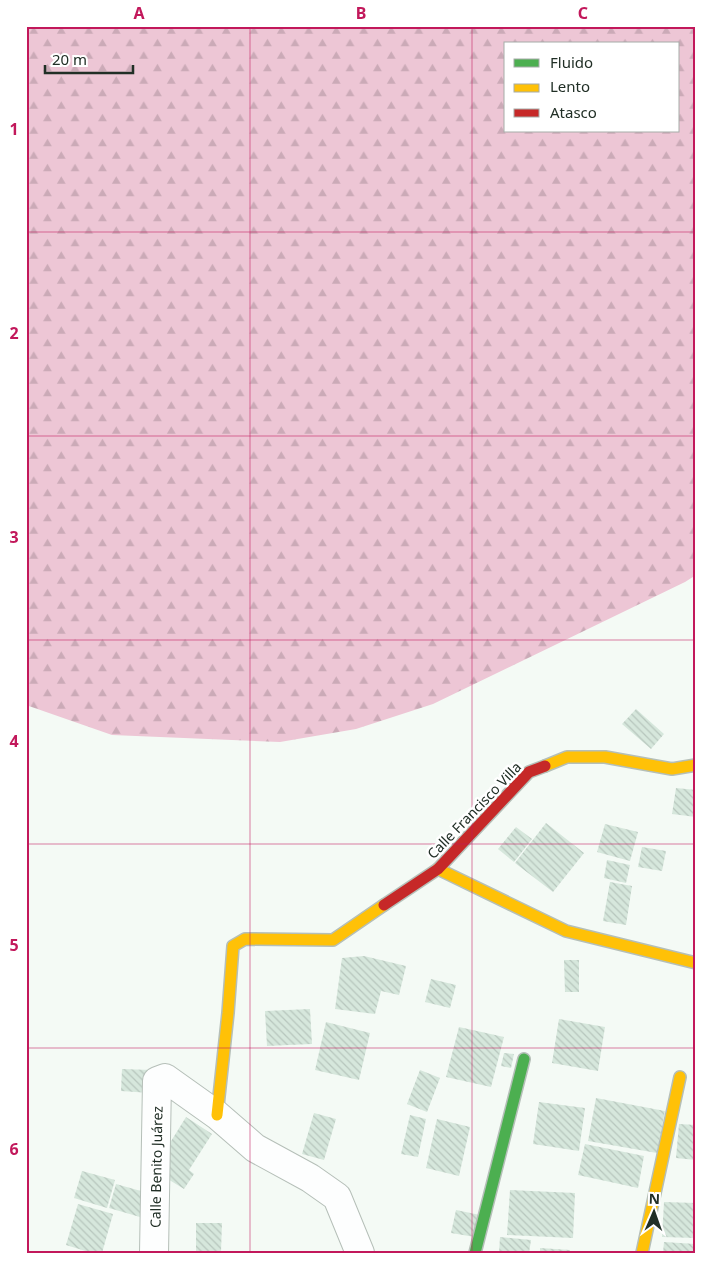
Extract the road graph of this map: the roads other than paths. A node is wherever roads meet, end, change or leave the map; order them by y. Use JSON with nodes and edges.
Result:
{"nodes":[{"id":1,"x":696,"y":765,"type":"edge"},
{"id":2,"x":438,"y":869,"type":"junction"},
{"id":3,"x":696,"y":963,"type":"edge"},
{"id":4,"x":524,"y":1058,"type":"dead end"},
{"id":5,"x":680,"y":1077,"type":"dead end"},
{"id":6,"x":217,"y":1115,"type":"junction"},
{"id":7,"x":154,"y":1253,"type":"edge"},
{"id":8,"x":360,"y":1253,"type":"edge"},
{"id":9,"x":475,"y":1253,"type":"edge"},
{"id":10,"x":642,"y":1253,"type":"edge"}],
"edges":[{"from":1,"to":2,"type":"street","name":"Calle Francisco Villa"},
{"from":2,"to":3,"type":"street"},
{"from":2,"to":6,"type":"street","name":"Calle Francisco Villa"},
{"from":4,"to":9,"type":"street"},
{"from":5,"to":10,"type":"street"},
{"from":6,"to":7,"type":"street","name":"Calle Benito Juárez"},
{"from":6,"to":8,"type":"street"}]}
